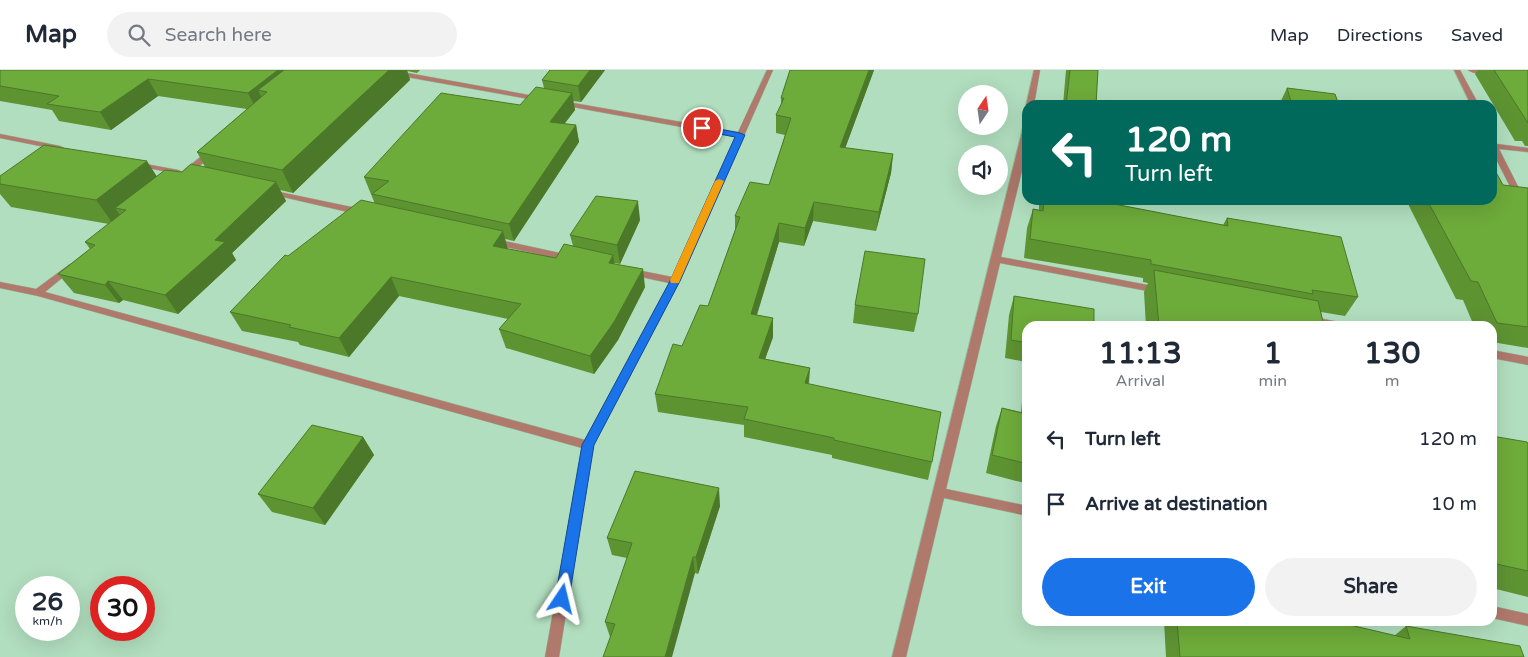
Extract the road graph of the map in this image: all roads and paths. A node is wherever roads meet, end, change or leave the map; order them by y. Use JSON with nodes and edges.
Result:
{"nodes":[{"id":1,"x":378,"y":70,"type":"edge"},
{"id":2,"x":770,"y":70,"type":"edge"},
{"id":3,"x":1036,"y":70,"type":"edge"},
{"id":4,"x":1457,"y":70,"type":"edge"},
{"id":5,"x":1471,"y":70,"type":"edge"},
{"id":6,"x":1500,"y":74,"type":"edge"},
{"id":7,"x":545,"y":100,"type":"edge"},
{"id":8,"x":1031,"y":100,"type":"edge"},
{"id":9,"x":1472,"y":100,"type":"edge"},
{"id":10,"x":554,"y":102,"type":"edge"},
{"id":11,"x":740,"y":135,"type":"junction"},
{"id":12,"x":0,"y":136,"type":"edge"},
{"id":13,"x":223,"y":143,"type":"edge"},
{"id":14,"x":1497,"y":145,"type":"edge"},
{"id":15,"x":68,"y":150,"type":"edge"},
{"id":16,"x":1528,"y":150,"type":"edge"},
{"id":17,"x":1497,"y":152,"type":"edge"},
{"id":18,"x":1022,"y":154,"type":"edge"},
{"id":19,"x":127,"y":162,"type":"edge"},
{"id":20,"x":262,"y":191,"type":"edge"},
{"id":21,"x":368,"y":214,"type":"edge"},
{"id":22,"x":1528,"y":214,"type":"edge"},
{"id":23,"x":483,"y":239,"type":"edge"},
{"id":24,"x":996,"y":259,"type":"junction"},
{"id":25,"x":579,"y":260,"type":"edge"},
{"id":26,"x":77,"y":261,"type":"edge"},
{"id":27,"x":627,"y":271,"type":"edge"},
{"id":28,"x":675,"y":281,"type":"junction"},
{"id":29,"x":0,"y":284,"type":"edge"},
{"id":30,"x":38,"y":293,"type":"junction"},
{"id":31,"x":1170,"y":293,"type":"edge"},
{"id":32,"x":1306,"y":319,"type":"edge"},
{"id":33,"x":1317,"y":321,"type":"edge"},
{"id":34,"x":1497,"y":355,"type":"edge"},
{"id":35,"x":1528,"y":361,"type":"edge"},
{"id":36,"x":588,"y":445,"type":"junction"},
{"id":37,"x":939,"y":492,"type":"junction"},
{"id":38,"x":1022,"y":510,"type":"edge"},
{"id":39,"x":1497,"y":613,"type":"edge"},
{"id":40,"x":1528,"y":620,"type":"edge"},
{"id":41,"x":552,"y":657,"type":"edge"},
{"id":42,"x":899,"y":657,"type":"edge"}],
"edges":[{"from":1,"to":7,"type":"street"},
{"from":2,"to":11,"type":"street"},
{"from":3,"to":8,"type":"street"},
{"from":4,"to":9,"type":"street"},
{"from":5,"to":6,"type":"street"},
{"from":10,"to":11,"type":"street"},
{"from":11,"to":28,"type":"street"},
{"from":12,"to":15,"type":"street"},
{"from":13,"to":19,"type":"street"},
{"from":14,"to":16,"type":"street"},
{"from":17,"to":22,"type":"street"},
{"from":18,"to":24,"type":"street"},
{"from":20,"to":21,"type":"street"},
{"from":23,"to":25,"type":"street"},
{"from":24,"to":31,"type":"street"},
{"from":24,"to":37,"type":"street"},
{"from":26,"to":30,"type":"street"},
{"from":27,"to":28,"type":"street"},
{"from":28,"to":36,"type":"street"},
{"from":29,"to":30,"type":"street"},
{"from":30,"to":36,"type":"street"},
{"from":32,"to":33,"type":"street"},
{"from":34,"to":35,"type":"street"},
{"from":36,"to":41,"type":"street"},
{"from":37,"to":38,"type":"street"},
{"from":37,"to":42,"type":"street"},
{"from":39,"to":40,"type":"street"}]}
